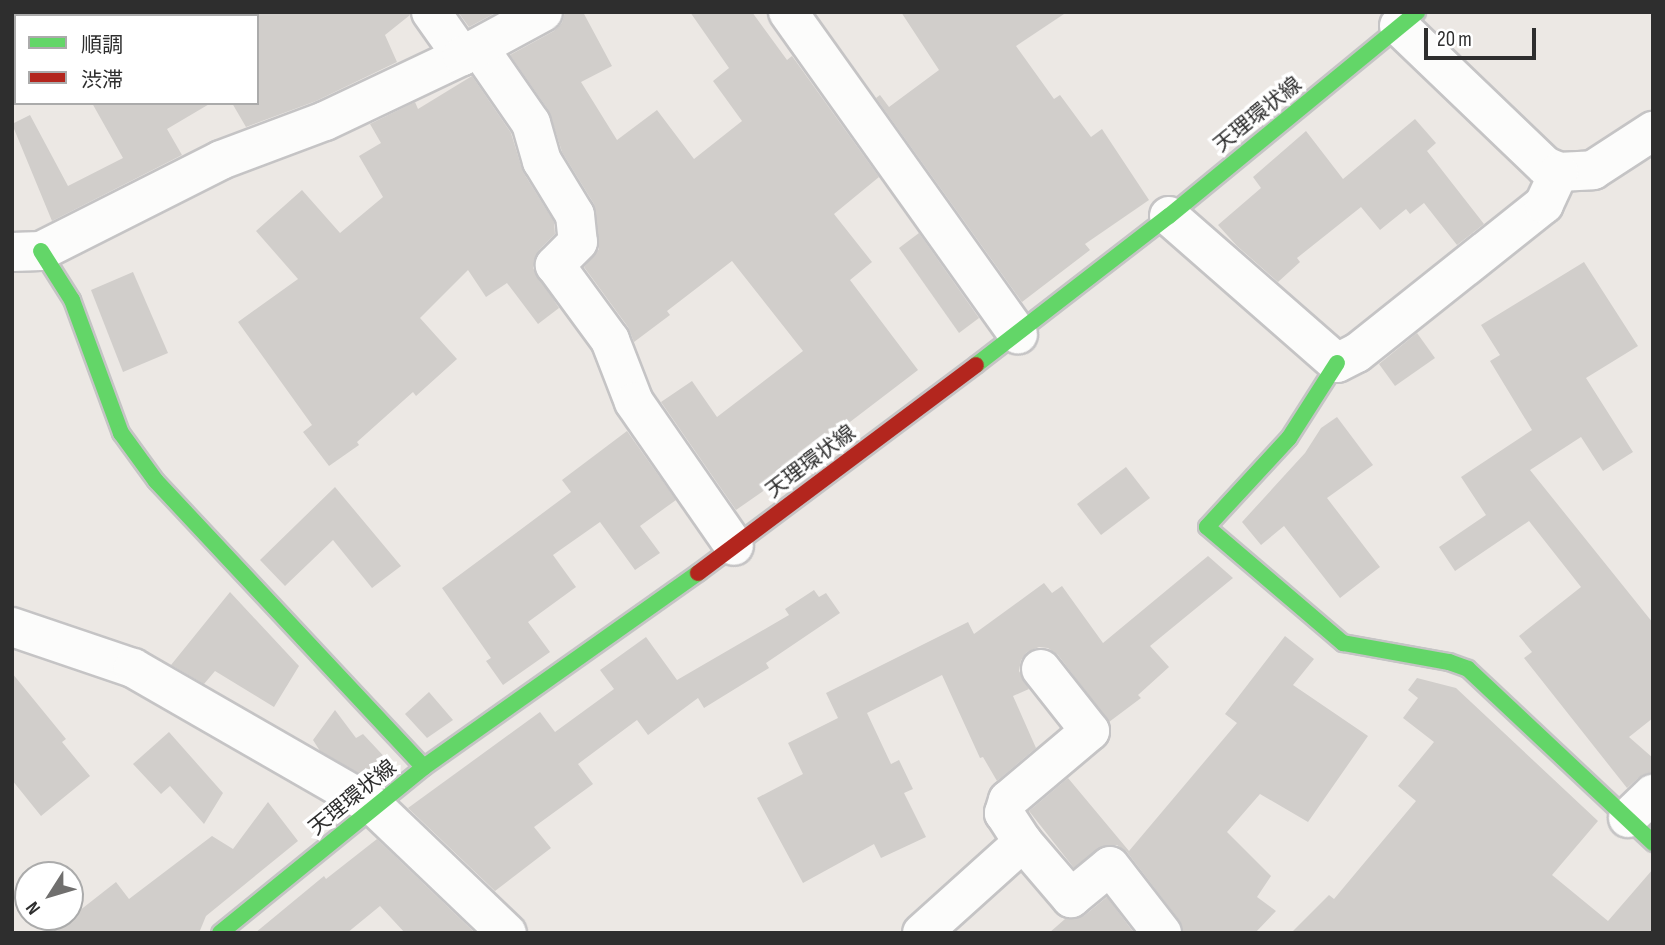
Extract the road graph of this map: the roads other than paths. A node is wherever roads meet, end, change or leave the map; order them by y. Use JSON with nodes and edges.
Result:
{"nodes":[{"id":1,"x":431,"y":12,"type":"edge"},
{"id":2,"x":543,"y":12,"type":"edge"},
{"id":3,"x":788,"y":12,"type":"edge"},
{"id":4,"x":1408,"y":19,"type":"edge"},
{"id":5,"x":471,"y":52,"type":"junction"},
{"id":6,"x":1653,"y":131,"type":"edge"},
{"id":7,"x":1559,"y":173,"type":"junction"},
{"id":8,"x":1169,"y":216,"type":"junction"},
{"id":9,"x":26,"y":252,"type":"edge"},
{"id":10,"x":1018,"y":334,"type":"junction"},
{"id":11,"x":1336,"y":363,"type":"junction"},
{"id":12,"x":734,"y":546,"type":"junction"},
{"id":13,"x":12,"y":627,"type":"edge"},
{"id":14,"x":1041,"y":669,"type":"dead end"},
{"id":15,"x":424,"y":767,"type":"junction"},
{"id":16,"x":376,"y":808,"type":"junction"},
{"id":17,"x":1645,"y":818,"type":"edge"},
{"id":18,"x":1023,"y":842,"type":"junction"},
{"id":19,"x":220,"y":933,"type":"edge"},
{"id":20,"x":507,"y":933,"type":"edge"},
{"id":21,"x":922,"y":933,"type":"edge"},
{"id":22,"x":1162,"y":933,"type":"edge"}],
"edges":[{"from":1,"to":5,"type":"street"},
{"from":2,"to":5,"type":"street"},
{"from":3,"to":10,"type":"street"},
{"from":4,"to":7,"type":"street"},
{"from":4,"to":8,"type":"main road","name":"天理環状線"},
{"from":5,"to":9,"type":"street"},
{"from":5,"to":12,"type":"street"},
{"from":6,"to":7,"type":"street"},
{"from":7,"to":11,"type":"street"},
{"from":8,"to":10,"type":"main road","name":"天理環状線"},
{"from":8,"to":11,"type":"street"},
{"from":9,"to":15,"type":"main road"},
{"from":10,"to":12,"type":"main road","name":"天理環状線"},
{"from":11,"to":17,"type":"main road"},
{"from":12,"to":15,"type":"main road","name":"天理環状線"},
{"from":13,"to":16,"type":"street"},
{"from":14,"to":18,"type":"street"},
{"from":15,"to":16,"type":"main road","name":"天理環状線"},
{"from":16,"to":19,"type":"main road","name":"天理環状線"},
{"from":16,"to":20,"type":"street"},
{"from":18,"to":21,"type":"street"},
{"from":18,"to":22,"type":"street"}]}
